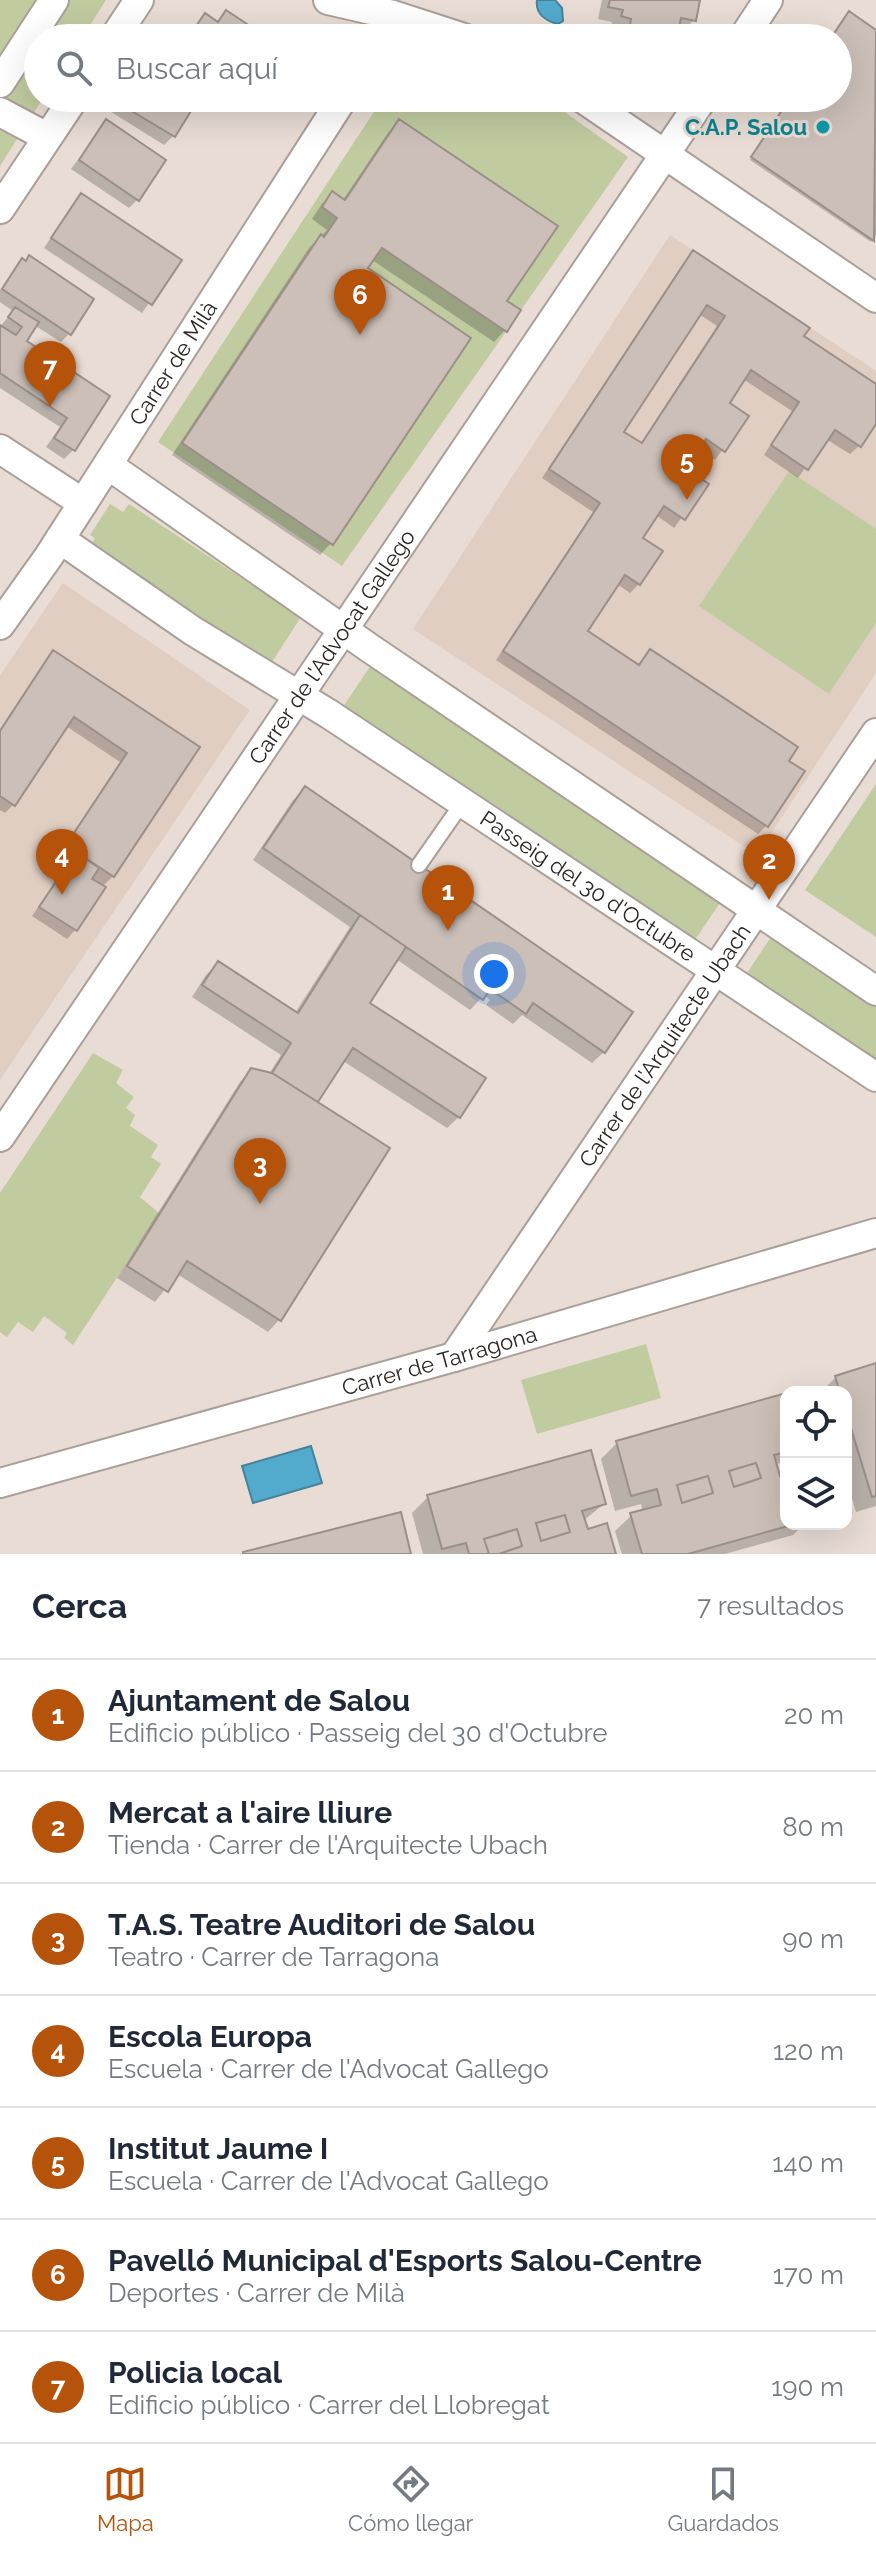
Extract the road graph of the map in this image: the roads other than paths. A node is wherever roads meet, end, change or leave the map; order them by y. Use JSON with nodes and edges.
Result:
{"nodes":[{"id":1,"x":54,"y":0,"type":"edge"},
{"id":2,"x":139,"y":0,"type":"edge"},
{"id":3,"x":328,"y":0,"type":"edge"},
{"id":4,"x":768,"y":0,"type":"edge"},
{"id":5,"x":393,"y":18,"type":"edge"},
{"id":6,"x":38,"y":24,"type":"edge"},
{"id":7,"x":123,"y":24,"type":"edge"},
{"id":8,"x":414,"y":24,"type":"edge"},
{"id":9,"x":752,"y":24,"type":"edge"},
{"id":10,"x":24,"y":45,"type":"edge"},
{"id":11,"x":2,"y":78,"type":"edge"},
{"id":12,"x":0,"y":112,"type":"edge"},
{"id":13,"x":64,"y":112,"type":"edge"},
{"id":14,"x":334,"y":112,"type":"edge"},
{"id":15,"x":602,"y":112,"type":"edge"},
{"id":16,"x":694,"y":112,"type":"edge"},
{"id":17,"x":47,"y":137,"type":"junction"},
{"id":18,"x":665,"y":155,"type":"junction"},
{"id":19,"x":0,"y":209,"type":"edge"},
{"id":20,"x":876,"y":298,"type":"edge"},
{"id":21,"x":0,"y":449,"type":"edge"},
{"id":22,"x":108,"y":465,"type":"junction"},
{"id":23,"x":83,"y":503,"type":"junction"},
{"id":24,"x":60,"y":539,"type":"junction"},
{"id":25,"x":0,"y":625,"type":"edge"},
{"id":26,"x":343,"y":629,"type":"junction"},
{"id":27,"x":299,"y":695,"type":"junction"},
{"id":28,"x":876,"y":733,"type":"edge"},
{"id":29,"x":463,"y":802,"type":"junction"},
{"id":30,"x":419,"y":865,"type":"dead end"},
{"id":31,"x":756,"y":910,"type":"junction"},
{"id":32,"x":716,"y":969,"type":"junction"},
{"id":33,"x":876,"y":991,"type":"edge"},
{"id":34,"x":876,"y":1077,"type":"edge"},
{"id":35,"x":0,"y":1137,"type":"edge"},
{"id":36,"x":876,"y":1233,"type":"edge"},
{"id":37,"x":454,"y":1357,"type":"junction"},
{"id":38,"x":0,"y":1483,"type":"edge"}],
"edges":[{"from":1,"to":6,"type":"street"},
{"from":2,"to":7,"type":"street"},
{"from":3,"to":5,"type":"street"},
{"from":4,"to":9,"type":"street"},
{"from":5,"to":8,"type":"street"},
{"from":10,"to":11,"type":"street"},
{"from":12,"to":17,"type":"street"},
{"from":13,"to":17,"type":"street"},
{"from":14,"to":22,"type":"street","name":"Carrer de Milà"},
{"from":15,"to":18,"type":"street"},
{"from":16,"to":18,"type":"street","name":"Carrer de l'Advocat Gallego"},
{"from":17,"to":19,"type":"street"},
{"from":18,"to":20,"type":"street"},
{"from":18,"to":26,"type":"street","name":"Carrer de l'Advocat Gallego"},
{"from":21,"to":23,"type":"street"},
{"from":22,"to":23,"type":"street","name":"Carrer de Milà"},
{"from":22,"to":26,"type":"street"},
{"from":23,"to":24,"type":"street","name":"Carrer de Milà"},
{"from":24,"to":25,"type":"street","name":"Carrer de Milà"},
{"from":24,"to":27,"type":"street","name":"Passeig del 30 d'Octubre"},
{"from":26,"to":27,"type":"street","name":"Carrer de l'Advocat Gallego"},
{"from":26,"to":31,"type":"street"},
{"from":27,"to":29,"type":"street","name":"Passeig del 30 d'Octubre"},
{"from":27,"to":35,"type":"street","name":"Carrer de l'Advocat Gallego"},
{"from":28,"to":31,"type":"street","name":"Carrer de l'Arquitecte Ubach"},
{"from":29,"to":30,"type":"lane"},
{"from":29,"to":32,"type":"street","name":"Passeig del 30 d'Octubre"},
{"from":31,"to":32,"type":"street","name":"Carrer de l'Arquitecte Ubach"},
{"from":31,"to":33,"type":"street"},
{"from":32,"to":34,"type":"street","name":"Passeig del 30 d'Octubre"},
{"from":32,"to":37,"type":"street","name":"Carrer de l'Arquitecte Ubach"},
{"from":36,"to":37,"type":"street","name":"Carrer de Tarragona"},
{"from":37,"to":38,"type":"street","name":"Carrer de Tarragona"}]}
